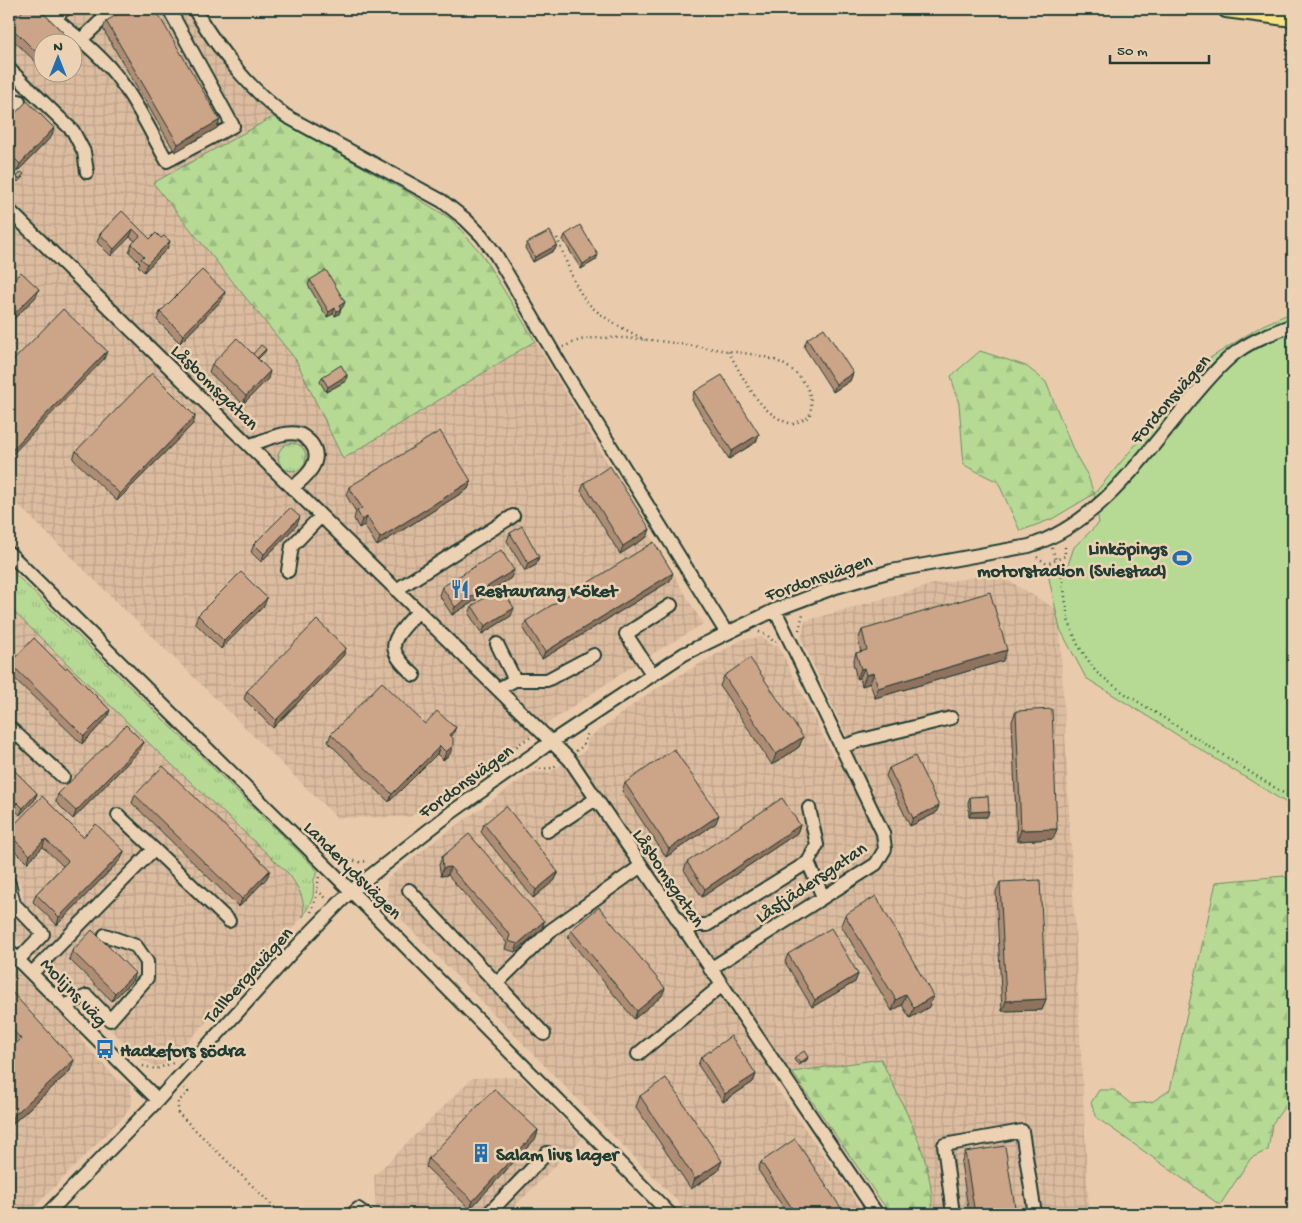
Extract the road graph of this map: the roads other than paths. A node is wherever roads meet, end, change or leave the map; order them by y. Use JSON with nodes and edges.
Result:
{"nodes":[{"id":1,"x":43,"y":9,"type":"edge"},
{"id":2,"x":64,"y":9,"type":"edge"},
{"id":3,"x":116,"y":9,"type":"edge"},
{"id":4,"x":168,"y":9,"type":"edge"},
{"id":5,"x":194,"y":9,"type":"edge"},
{"id":6,"x":1226,"y":9,"type":"edge"},
{"id":7,"x":1292,"y":18,"type":"edge"},
{"id":8,"x":55,"y":19,"type":"junction"},
{"id":9,"x":73,"y":32,"type":"edge"},
{"id":10,"x":82,"y":39,"type":"joint"},
{"id":11,"x":9,"y":68,"type":"edge"},
{"id":12,"x":19,"y":101,"type":"dead end"},
{"id":13,"x":9,"y":112,"type":"edge"},
{"id":14,"x":87,"y":172,"type":"dead end"},
{"id":15,"x":9,"y":210,"type":"edge"},
{"id":16,"x":1293,"y":325,"type":"edge"},
{"id":17,"x":250,"y":445,"type":"junction"},
{"id":18,"x":292,"y":488,"type":"junction"},
{"id":19,"x":321,"y":516,"type":"junction"},
{"id":20,"x":513,"y":516,"type":"dead end"},
{"id":21,"x":9,"y":553,"type":"edge"},
{"id":22,"x":288,"y":571,"type":"dead end"},
{"id":23,"x":396,"y":590,"type":"junction"},
{"id":24,"x":671,"y":605,"type":"dead end"},
{"id":25,"x":775,"y":610,"type":"junction"},
{"id":26,"x":418,"y":611,"type":"junction"},
{"id":27,"x":726,"y":632,"type":"junction"},
{"id":28,"x":498,"y":644,"type":"dead end"},
{"id":29,"x":594,"y":655,"type":"dead end"},
{"id":30,"x":652,"y":674,"type":"junction"},
{"id":31,"x":414,"y":675,"type":"dead end"},
{"id":32,"x":515,"y":680,"type":"junction"},
{"id":33,"x":498,"y":690,"type":"junction"},
{"id":34,"x":951,"y":718,"type":"dead end"},
{"id":35,"x":9,"y":727,"type":"edge"},
{"id":36,"x":551,"y":742,"type":"junction"},
{"id":37,"x":841,"y":748,"type":"junction"},
{"id":38,"x":62,"y":777,"type":"dead end"},
{"id":39,"x":596,"y":799,"type":"junction"},
{"id":40,"x":809,"y":808,"type":"dead end"},
{"id":41,"x":118,"y":815,"type":"dead end"},
{"id":42,"x":547,"y":831,"type":"dead end"},
{"id":43,"x":154,"y":849,"type":"junction"},
{"id":44,"x":808,"y":862,"type":"junction"},
{"id":45,"x":641,"y":866,"type":"junction"},
{"id":46,"x":9,"y":883,"type":"edge"},
{"id":47,"x":409,"y":890,"type":"dead end"},
{"id":48,"x":351,"y":891,"type":"junction"},
{"id":49,"x":823,"y":897,"type":"junction"},
{"id":50,"x":11,"y":907,"type":"edge"},
{"id":51,"x":229,"y":921,"type":"dead end"},
{"id":52,"x":685,"y":932,"type":"junction"},
{"id":53,"x":105,"y":935,"type":"dead end"},
{"id":54,"x":9,"y":951,"type":"edge"},
{"id":55,"x":18,"y":960,"type":"junction"},
{"id":56,"x":710,"y":970,"type":"junction"},
{"id":57,"x":32,"y":973,"type":"junction"},
{"id":58,"x":496,"y":984,"type":"junction"},
{"id":59,"x":721,"y":986,"type":"junction"},
{"id":60,"x":64,"y":1006,"type":"junction"},
{"id":61,"x":544,"y":1034,"type":"dead end"},
{"id":62,"x":638,"y":1054,"type":"dead end"},
{"id":63,"x":158,"y":1100,"type":"junction"},
{"id":64,"x":547,"y":1153,"type":"dead end"},
{"id":65,"x":48,"y":1214,"type":"edge"},
{"id":66,"x":353,"y":1214,"type":"edge"},
{"id":67,"x":365,"y":1214,"type":"edge"},
{"id":68,"x":488,"y":1214,"type":"edge"},
{"id":69,"x":670,"y":1214,"type":"edge"},
{"id":70,"x":877,"y":1214,"type":"edge"},
{"id":71,"x":953,"y":1214,"type":"edge"},
{"id":72,"x":1035,"y":1214,"type":"edge"}],
"edges":[{"from":1,"to":8,"type":"street"},
{"from":2,"to":8,"type":"street"},
{"from":3,"to":10,"type":"street"},
{"from":4,"to":10,"type":"street"},
{"from":5,"to":27,"type":"street"},
{"from":6,"to":7,"type":"main road"},
{"from":8,"to":9,"type":"street"},
{"from":11,"to":14,"type":"street"},
{"from":12,"to":13,"type":"street"},
{"from":15,"to":17,"type":"street","name":"Låsbomsgatan"},
{"from":16,"to":25,"type":"street","name":"Fordonsvägen"},
{"from":17,"to":18,"type":"street","name":"Låsbomsgatan"},
{"from":17,"to":18,"type":"street"},
{"from":18,"to":19,"type":"street","name":"Låsbomsgatan"},
{"from":19,"to":22,"type":"street"},
{"from":19,"to":23,"type":"street","name":"Låsbomsgatan"},
{"from":20,"to":23,"type":"street"},
{"from":21,"to":48,"type":"street","name":"Landerydsvägen"},
{"from":23,"to":26,"type":"street","name":"Låsbomsgatan"},
{"from":24,"to":30,"type":"street"},
{"from":25,"to":27,"type":"street","name":"Fordonsvägen"},
{"from":25,"to":37,"type":"street","name":"Låsfjädersgatan"},
{"from":26,"to":31,"type":"street"},
{"from":26,"to":33,"type":"street","name":"Låsbomsgatan"},
{"from":27,"to":30,"type":"street","name":"Fordonsvägen"},
{"from":28,"to":32,"type":"street"},
{"from":29,"to":32,"type":"street"},
{"from":30,"to":36,"type":"street","name":"Fordonsvägen"},
{"from":32,"to":33,"type":"street"},
{"from":33,"to":36,"type":"street","name":"Låsbomsgatan"},
{"from":34,"to":37,"type":"street"},
{"from":35,"to":38,"type":"street"},
{"from":36,"to":39,"type":"street","name":"Låsbomsgatan"},
{"from":36,"to":48,"type":"street","name":"Fordonsvägen"},
{"from":37,"to":49,"type":"street","name":"Låsfjädersgatan"},
{"from":39,"to":42,"type":"street"},
{"from":39,"to":45,"type":"street","name":"Låsbomsgatan"},
{"from":40,"to":44,"type":"street"},
{"from":41,"to":43,"type":"street"},
{"from":43,"to":51,"type":"street"},
{"from":43,"to":57,"type":"street"},
{"from":44,"to":49,"type":"street"},
{"from":44,"to":52,"type":"street"},
{"from":45,"to":52,"type":"street","name":"Låsbomsgatan"},
{"from":45,"to":58,"type":"street"},
{"from":46,"to":50,"type":"street"},
{"from":47,"to":58,"type":"street"},
{"from":48,"to":63,"type":"street","name":"Tallbergavägen"},
{"from":48,"to":69,"type":"street","name":"Landerydsvägen"},
{"from":49,"to":56,"type":"street","name":"Låsfjädersgatan"},
{"from":50,"to":55,"type":"street"},
{"from":52,"to":56,"type":"street","name":"Låsbomsgatan"},
{"from":53,"to":60,"type":"street"},
{"from":54,"to":55,"type":"street","name":"Molijns väg"},
{"from":55,"to":57,"type":"street","name":"Molijns väg"},
{"from":56,"to":59,"type":"street","name":"Låsbomsgatan"},
{"from":57,"to":60,"type":"street","name":"Molijns väg"},
{"from":58,"to":61,"type":"street"},
{"from":59,"to":62,"type":"street"},
{"from":59,"to":70,"type":"street","name":"Låsbomsgatan"},
{"from":60,"to":63,"type":"street","name":"Molijns väg"},
{"from":63,"to":65,"type":"street","name":"Tallbergavägen"},
{"from":64,"to":68,"type":"street"},
{"from":66,"to":67,"type":"street"},
{"from":71,"to":72,"type":"street"}]}
